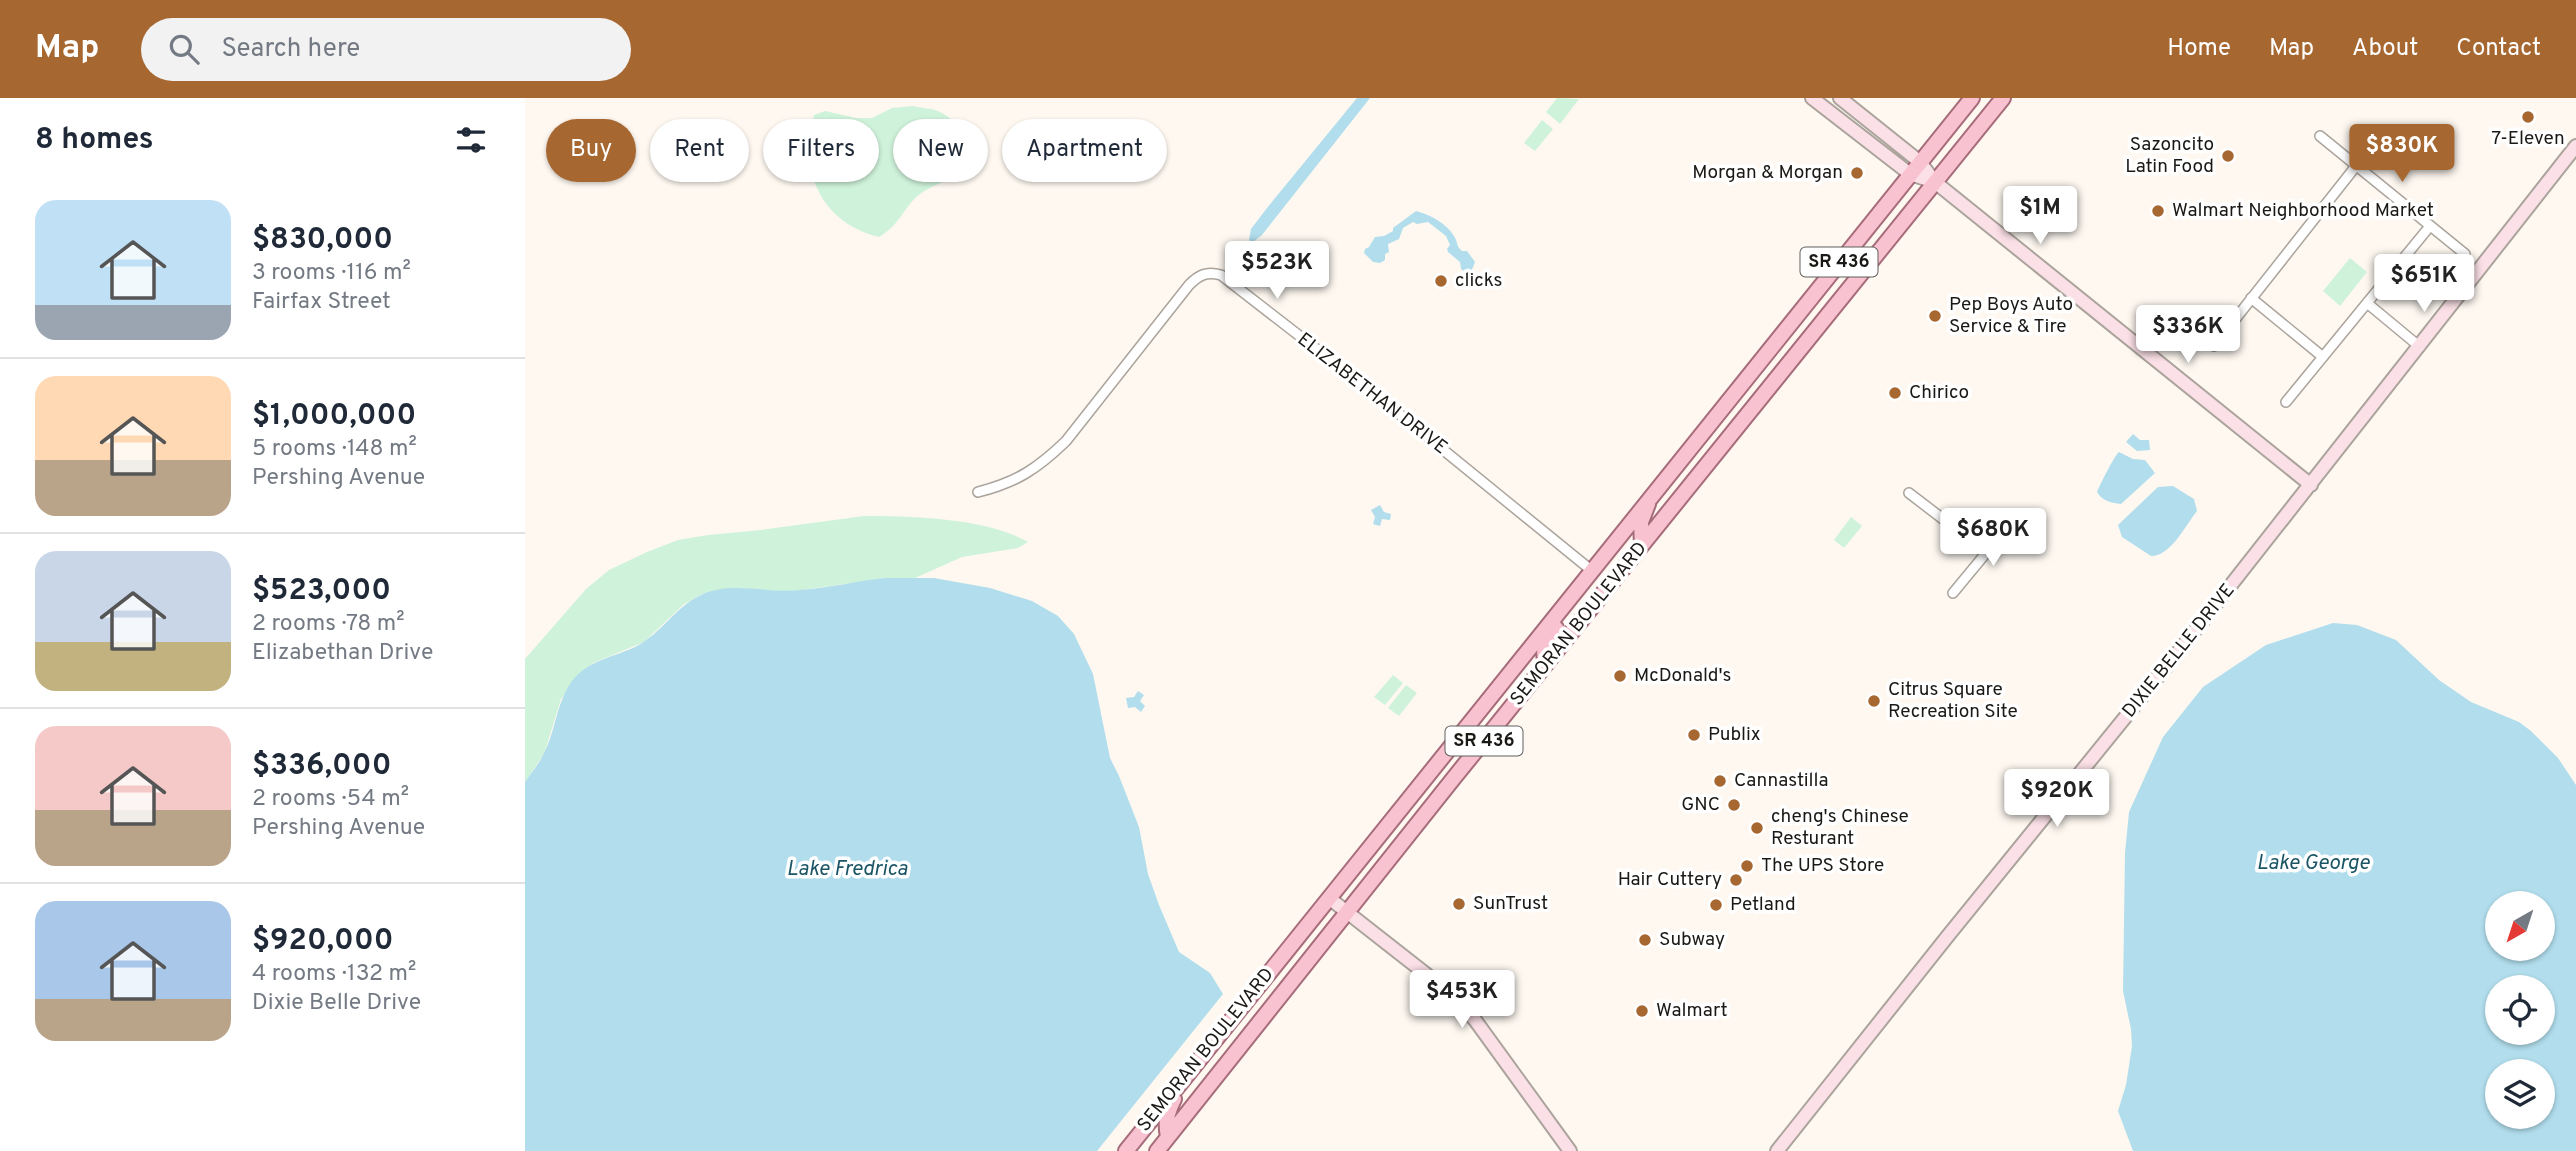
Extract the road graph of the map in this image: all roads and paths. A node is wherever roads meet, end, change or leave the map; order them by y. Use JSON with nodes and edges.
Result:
{"nodes":[{"id":1,"x":1812,"y":98,"type":"edge"},
{"id":2,"x":1840,"y":98,"type":"edge"},
{"id":3,"x":1972,"y":98,"type":"edge"},
{"id":4,"x":2003,"y":98,"type":"edge"},
{"id":5,"x":2320,"y":136,"type":"dead end"},
{"id":6,"x":2576,"y":146,"type":"edge"},
{"id":7,"x":1920,"y":162,"type":"junction"},
{"id":8,"x":2356,"y":166,"type":"junction"},
{"id":9,"x":1910,"y":174,"type":"junction"},
{"id":10,"x":1935,"y":183,"type":"junction"},
{"id":11,"x":2430,"y":226,"type":"junction"},
{"id":12,"x":2465,"y":254,"type":"dead end"},
{"id":13,"x":2251,"y":298,"type":"junction"},
{"id":14,"x":2367,"y":303,"type":"junction"},
{"id":15,"x":2214,"y":346,"type":"dead end"},
{"id":16,"x":2420,"y":347,"type":"junction"},
{"id":17,"x":2323,"y":356,"type":"junction"},
{"id":18,"x":1761,"y":359,"type":"junction"},
{"id":19,"x":2286,"y":402,"type":"dead end"},
{"id":20,"x":1751,"y":412,"type":"junction"},
{"id":21,"x":2311,"y":485,"type":"junction"},
{"id":22,"x":978,"y":492,"type":"dead end"},
{"id":23,"x":1652,"y":493,"type":"junction"},
{"id":24,"x":1909,"y":493,"type":"dead end"},
{"id":25,"x":2010,"y":524,"type":"dead end"},
{"id":26,"x":1642,"y":545,"type":"junction"},
{"id":27,"x":1986,"y":552,"type":"junction"},
{"id":28,"x":1591,"y":570,"type":"junction"},
{"id":29,"x":1576,"y":588,"type":"junction"},
{"id":30,"x":1953,"y":593,"type":"dead end"},
{"id":31,"x":1546,"y":664,"type":"junction"},
{"id":32,"x":1329,"y":898,"type":"junction"},
{"id":33,"x":1348,"y":912,"type":"junction"},
{"id":34,"x":1189,"y":1070,"type":"junction"},
{"id":35,"x":1168,"y":1137,"type":"junction"},
{"id":36,"x":1126,"y":1151,"type":"edge"},
{"id":37,"x":1157,"y":1151,"type":"edge"},
{"id":38,"x":1570,"y":1151,"type":"edge"},
{"id":39,"x":1777,"y":1151,"type":"edge"}],
"edges":[{"from":1,"to":9,"type":"street"},
{"from":2,"to":7,"type":"street"},
{"from":3,"to":7,"type":"main road","name":"SEMORAN BOULEVARD","number":"SR 436"},
{"from":4,"to":10,"type":"main road","name":"SEMORAN BOULEVARD","number":"SR 436"},
{"from":5,"to":8,"type":"street"},
{"from":6,"to":16,"type":"street","name":"DIXIE BELLE DRIVE"},
{"from":7,"to":9,"type":"main road","name":"SEMORAN BOULEVARD","number":"SR 436"},
{"from":7,"to":10,"type":"street"},
{"from":8,"to":11,"type":"street"},
{"from":8,"to":13,"type":"street"},
{"from":9,"to":10,"type":"street"},
{"from":9,"to":18,"type":"main road","name":"SEMORAN BOULEVARD","number":"SR 436"},
{"from":10,"to":20,"type":"main road","name":"SEMORAN BOULEVARD","number":"SR 436"},
{"from":10,"to":21,"type":"street"},
{"from":11,"to":12,"type":"street"},
{"from":11,"to":14,"type":"street"},
{"from":13,"to":15,"type":"street"},
{"from":13,"to":17,"type":"street"},
{"from":14,"to":16,"type":"street"},
{"from":14,"to":17,"type":"street"},
{"from":16,"to":21,"type":"street","name":"DIXIE BELLE DRIVE"},
{"from":17,"to":19,"type":"street"},
{"from":18,"to":20,"type":"main road"},
{"from":18,"to":23,"type":"main road","name":"SEMORAN BOULEVARD","number":"SR 436"},
{"from":20,"to":26,"type":"main road","name":"SEMORAN BOULEVARD","number":"SR 436"},
{"from":21,"to":39,"type":"street","name":"DIXIE BELLE DRIVE"},
{"from":22,"to":28,"type":"street","name":"ELIZABETHAN DRIVE"},
{"from":23,"to":26,"type":"main road"},
{"from":23,"to":28,"type":"main road","name":"SEMORAN BOULEVARD","number":"SR 436"},
{"from":24,"to":27,"type":"street"},
{"from":25,"to":27,"type":"street"},
{"from":26,"to":31,"type":"main road","name":"SEMORAN BOULEVARD","number":"SR 436"},
{"from":27,"to":30,"type":"street"},
{"from":28,"to":29,"type":"main road","name":"SEMORAN BOULEVARD","number":"SR 436"},
{"from":29,"to":31,"type":"main road"},
{"from":29,"to":32,"type":"main road","name":"SEMORAN BOULEVARD","number":"SR 436"},
{"from":31,"to":33,"type":"main road","name":"SEMORAN BOULEVARD","number":"SR 436"},
{"from":32,"to":33,"type":"street"},
{"from":32,"to":34,"type":"main road","name":"SEMORAN BOULEVARD","number":"SR 436"},
{"from":33,"to":35,"type":"main road","name":"SEMORAN BOULEVARD","number":"SR 436"},
{"from":33,"to":38,"type":"street"},
{"from":34,"to":35,"type":"main road"},
{"from":34,"to":36,"type":"main road","name":"SEMORAN BOULEVARD","number":"SR 436"},
{"from":35,"to":37,"type":"main road","name":"SEMORAN BOULEVARD","number":"SR 436"}]}
